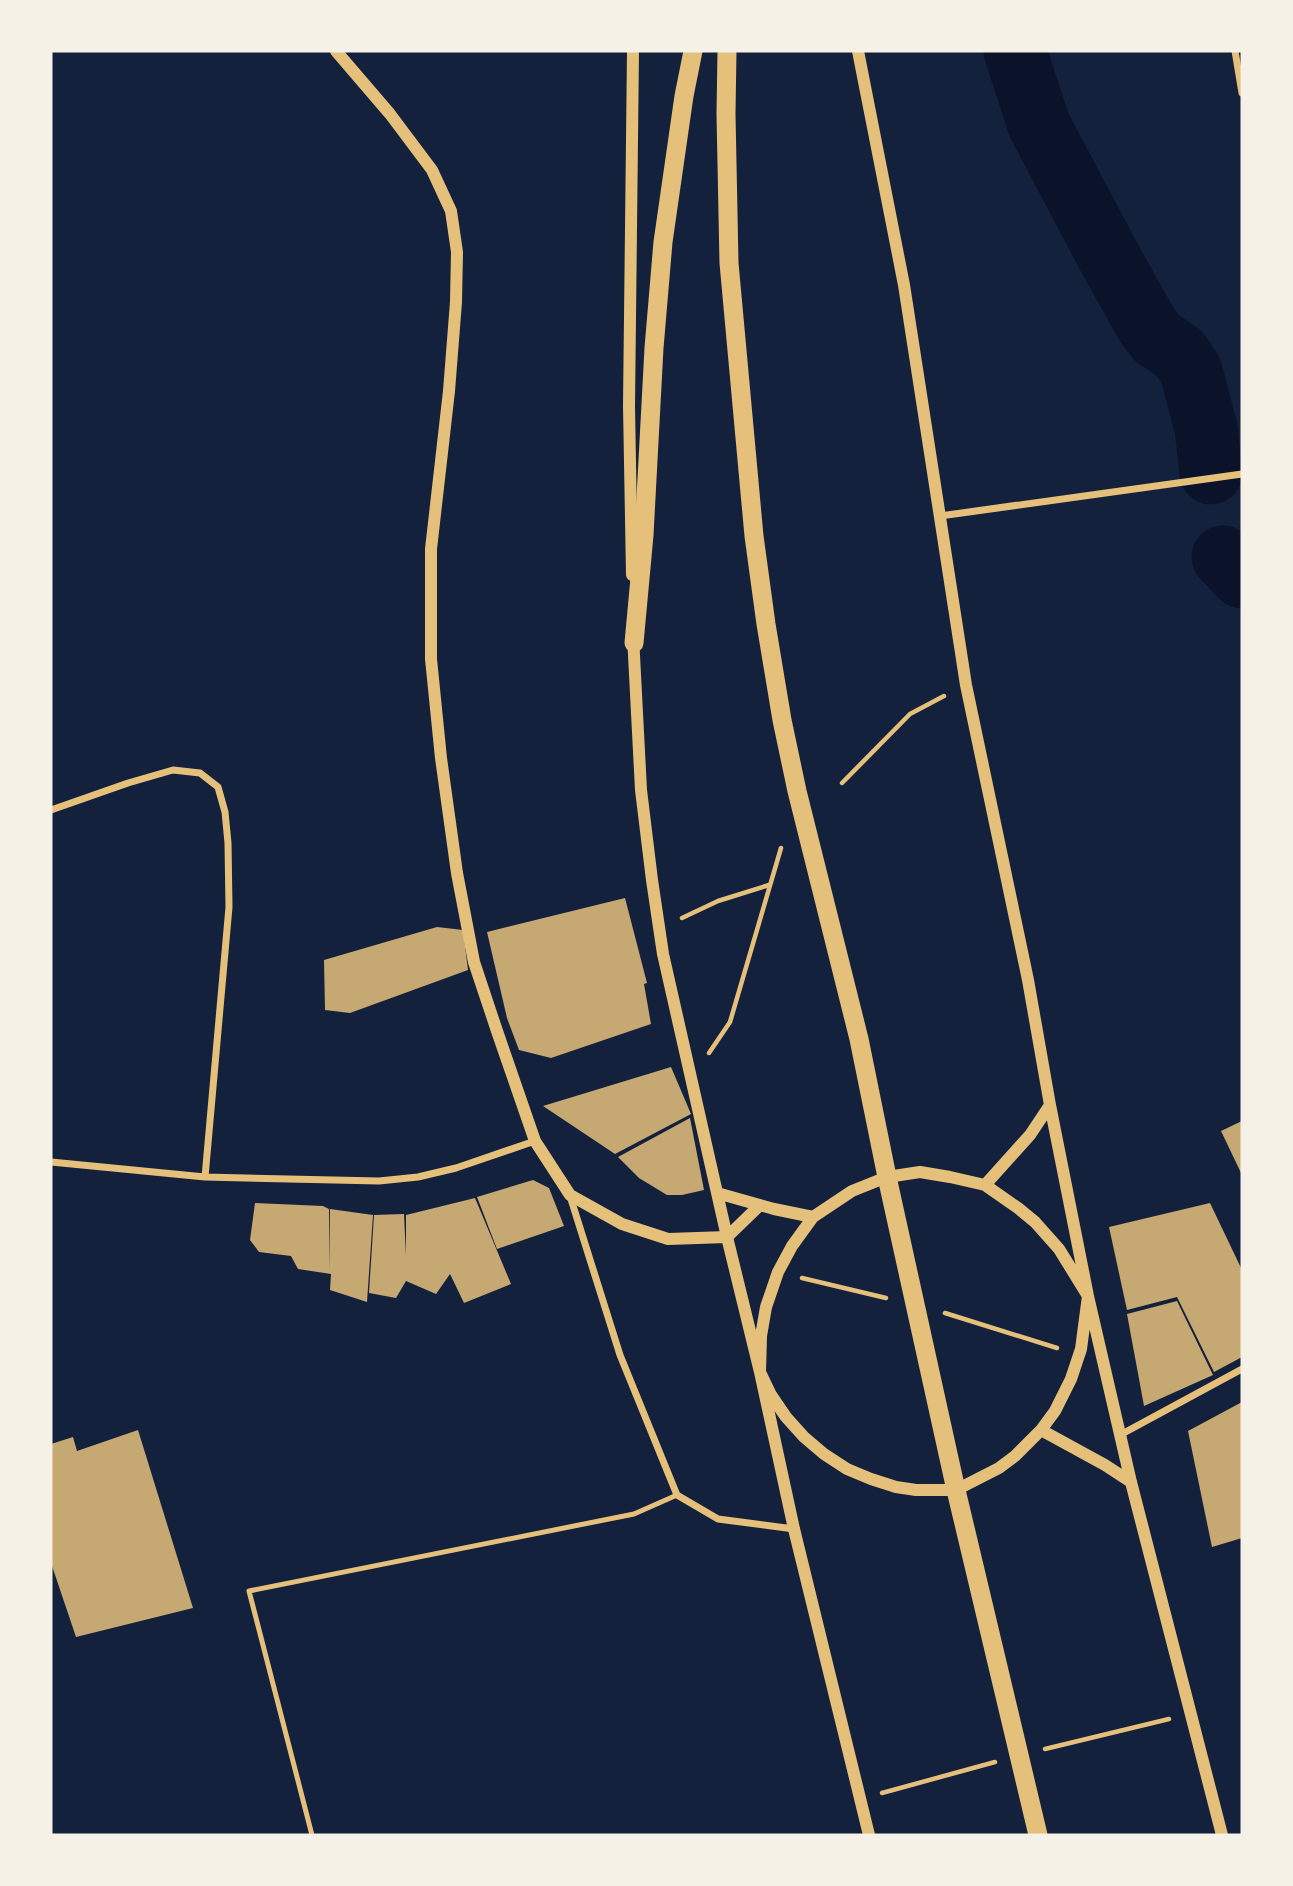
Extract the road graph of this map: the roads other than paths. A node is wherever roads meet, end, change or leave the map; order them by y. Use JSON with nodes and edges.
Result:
{"nodes":[{"id":1,"x":336,"y":51,"type":"edge"},
{"id":2,"x":633,"y":51,"type":"edge"},
{"id":3,"x":693,"y":51,"type":"edge"},
{"id":4,"x":727,"y":51,"type":"edge"},
{"id":5,"x":858,"y":51,"type":"edge"},
{"id":6,"x":1235,"y":51,"type":"edge"},
{"id":7,"x":1242,"y":93,"type":"edge"},
{"id":8,"x":1242,"y":474,"type":"edge"},
{"id":9,"x":940,"y":516,"type":"junction"},
{"id":10,"x":634,"y":643,"type":"junction"},
{"id":11,"x":51,"y":810,"type":"edge"},
{"id":12,"x":1050,"y":1105,"type":"junction"},
{"id":13,"x":535,"y":1141,"type":"junction"},
{"id":14,"x":51,"y":1162,"type":"edge"},
{"id":15,"x":205,"y":1177,"type":"junction"},
{"id":16,"x":887,"y":1177,"type":"junction"},
{"id":17,"x":985,"y":1185,"type":"junction"},
{"id":18,"x":717,"y":1194,"type":"junction"},
{"id":19,"x":570,"y":1195,"type":"junction"},
{"id":20,"x":760,"y":1205,"type":"junction"},
{"id":21,"x":813,"y":1217,"type":"junction"},
{"id":22,"x":727,"y":1237,"type":"junction"},
{"id":23,"x":1088,"y":1296,"type":"junction"},
{"id":24,"x":1242,"y":1369,"type":"edge"},
{"id":25,"x":760,"y":1372,"type":"junction"},
{"id":26,"x":1041,"y":1430,"type":"junction"},
{"id":27,"x":1120,"y":1435,"type":"junction"},
{"id":28,"x":1131,"y":1482,"type":"junction"},
{"id":29,"x":956,"y":1490,"type":"junction"},
{"id":30,"x":677,"y":1495,"type":"junction"},
{"id":31,"x":794,"y":1530,"type":"junction"},
{"id":32,"x":312,"y":1835,"type":"edge"},
{"id":33,"x":869,"y":1835,"type":"edge"},
{"id":34,"x":1038,"y":1835,"type":"edge"},
{"id":35,"x":1222,"y":1835,"type":"edge"}],
"edges":[{"from":1,"to":13,"type":"street"},
{"from":2,"to":10,"type":"street"},
{"from":3,"to":10,"type":"highway"},
{"from":4,"to":16,"type":"highway"},
{"from":5,"to":9,"type":"street"},
{"from":6,"to":7,"type":"street"},
{"from":8,"to":9,"type":"street"},
{"from":9,"to":12,"type":"street"},
{"from":10,"to":18,"type":"street"},
{"from":11,"to":15,"type":"street"},
{"from":12,"to":17,"type":"street"},
{"from":12,"to":23,"type":"street"},
{"from":13,"to":15,"type":"street"},
{"from":13,"to":19,"type":"street"},
{"from":14,"to":15,"type":"street"},
{"from":16,"to":17,"type":"street"},
{"from":16,"to":21,"type":"street"},
{"from":16,"to":29,"type":"highway"},
{"from":17,"to":23,"type":"street"},
{"from":18,"to":20,"type":"street"},
{"from":18,"to":22,"type":"street"},
{"from":19,"to":22,"type":"street"},
{"from":19,"to":30,"type":"street"},
{"from":20,"to":21,"type":"street"},
{"from":20,"to":22,"type":"street"},
{"from":21,"to":25,"type":"street"},
{"from":22,"to":25,"type":"street"},
{"from":23,"to":26,"type":"street"},
{"from":23,"to":27,"type":"street"},
{"from":24,"to":27,"type":"street"},
{"from":25,"to":29,"type":"street"},
{"from":25,"to":31,"type":"street"},
{"from":26,"to":28,"type":"street"},
{"from":26,"to":29,"type":"street"},
{"from":27,"to":28,"type":"street"},
{"from":28,"to":35,"type":"street"},
{"from":29,"to":34,"type":"highway"},
{"from":30,"to":31,"type":"street"},
{"from":30,"to":32,"type":"lane"},
{"from":31,"to":33,"type":"street"}]}
